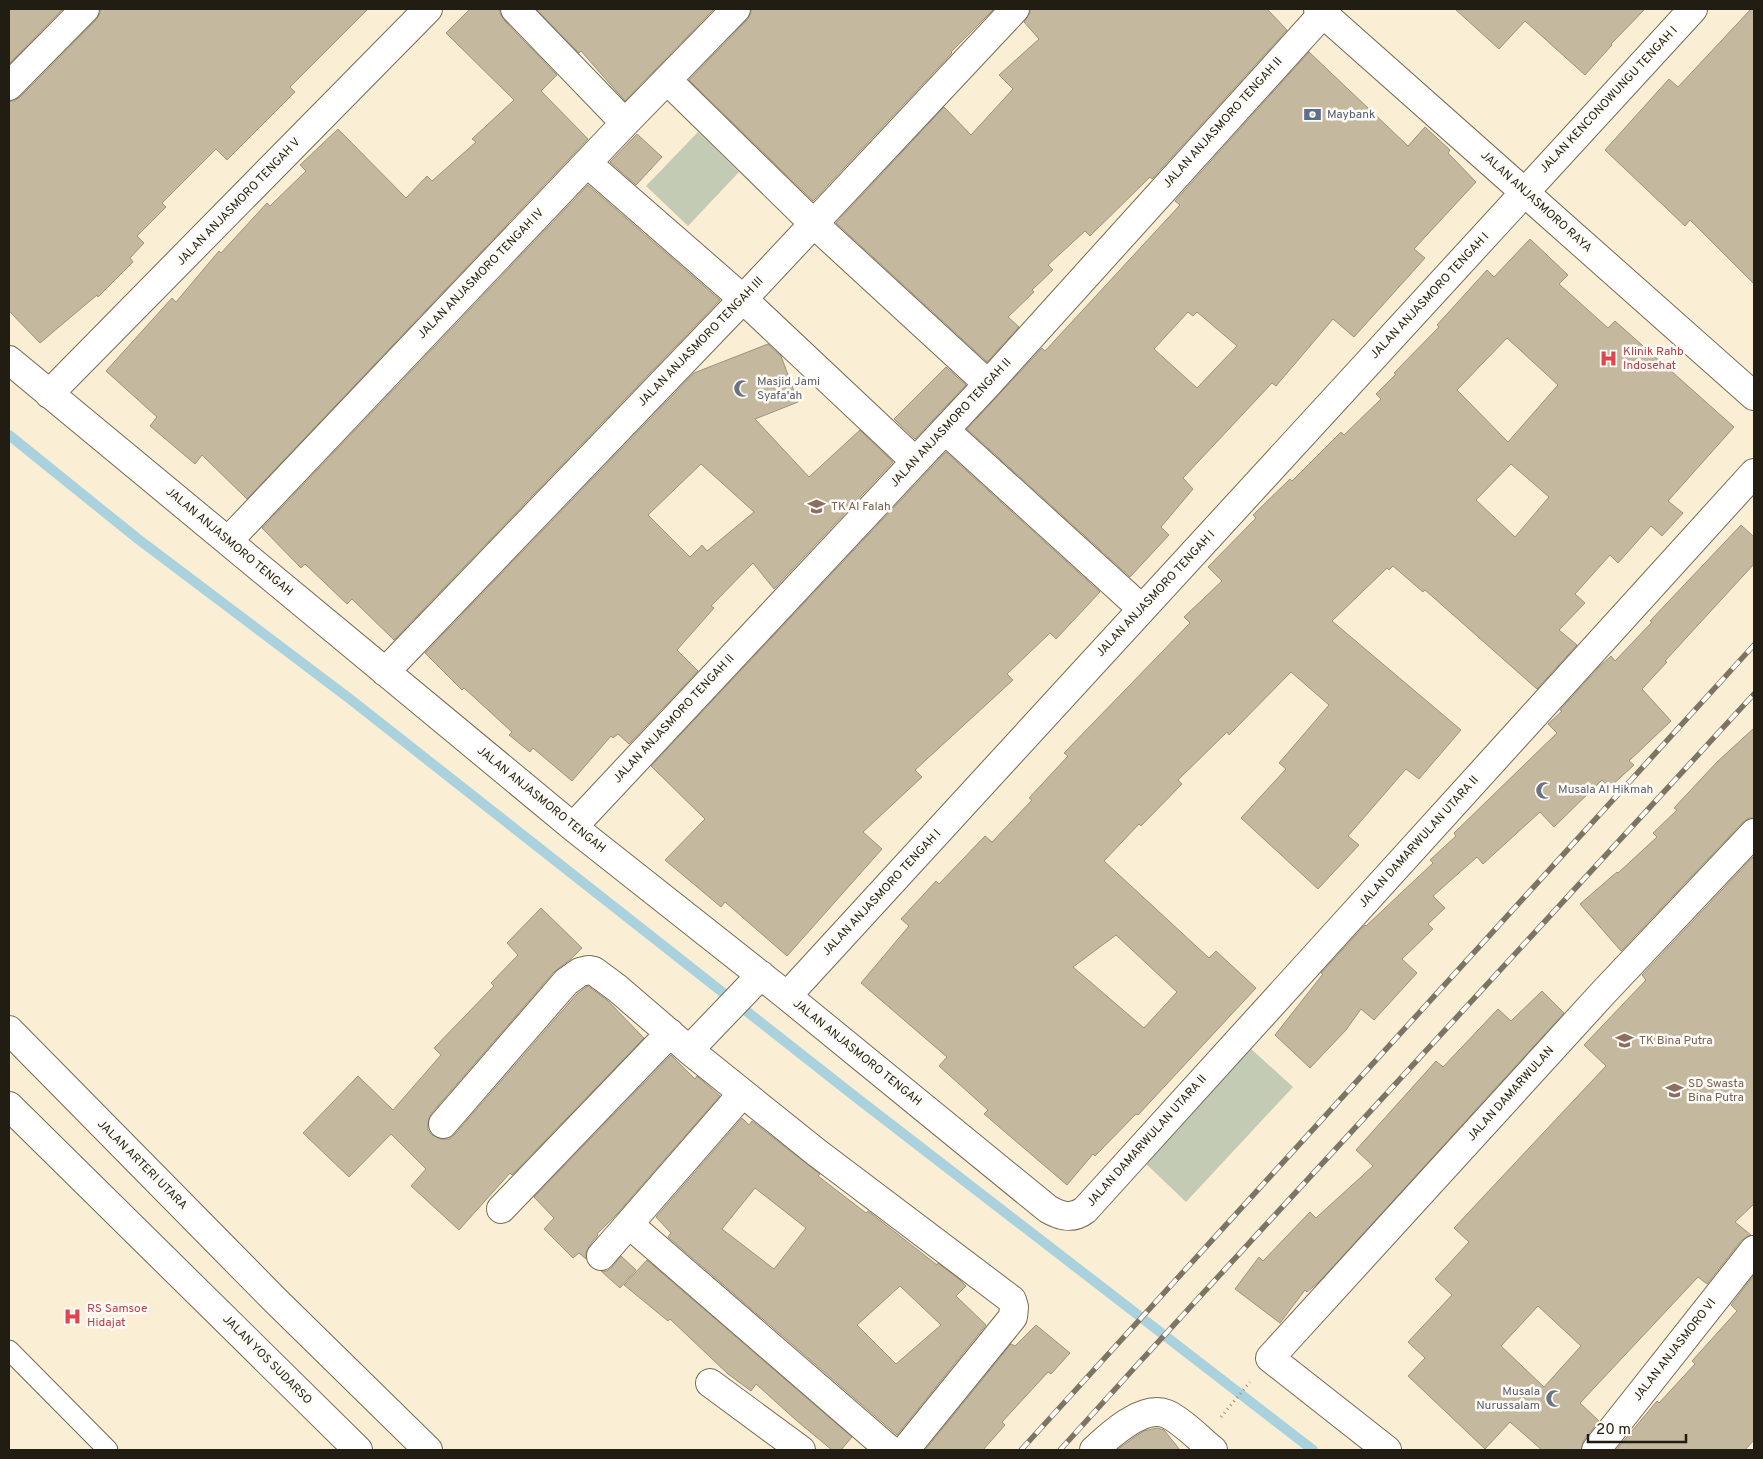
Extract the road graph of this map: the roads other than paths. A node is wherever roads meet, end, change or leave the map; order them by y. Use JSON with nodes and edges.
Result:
{"nodes":[{"id":1,"x":85,"y":9,"type":"edge"},
{"id":2,"x":428,"y":9,"type":"edge"},
{"id":3,"x":515,"y":9,"type":"edge"},
{"id":4,"x":736,"y":9,"type":"edge"},
{"id":5,"x":1015,"y":9,"type":"edge"},
{"id":6,"x":1693,"y":9,"type":"edge"},
{"id":7,"x":1323,"y":10,"type":"edge"},
{"id":8,"x":667,"y":80,"type":"junction"},
{"id":9,"x":9,"y":86,"type":"edge"},
{"id":10,"x":624,"y":123,"type":"junction"},
{"id":11,"x":587,"y":163,"type":"junction"},
{"id":12,"x":1525,"y":192,"type":"junction"},
{"id":13,"x":813,"y":223,"type":"junction"},
{"id":14,"x":743,"y":299,"type":"junction"},
{"id":15,"x":9,"y":360,"type":"edge"},
{"id":16,"x":988,"y":384,"type":"junction"},
{"id":17,"x":49,"y":394,"type":"junction"},
{"id":18,"x":1754,"y":396,"type":"edge"},
{"id":19,"x":945,"y":430,"type":"junction"},
{"id":20,"x":915,"y":461,"type":"junction"},
{"id":21,"x":1754,"y":473,"type":"edge"},
{"id":22,"x":228,"y":541,"type":"junction"},
{"id":23,"x":1142,"y":609,"type":"junction"},
{"id":24,"x":385,"y":672,"type":"junction"},
{"id":25,"x":573,"y":827,"type":"junction"},
{"id":26,"x":1754,"y":833,"type":"edge"},
{"id":27,"x":761,"y":975,"type":"junction"},
{"id":28,"x":787,"y":996,"type":"junction"},
{"id":29,"x":9,"y":1030,"type":"edge"},
{"id":30,"x":679,"y":1041,"type":"junction"},
{"id":31,"x":742,"y":1094,"type":"junction"},
{"id":32,"x":9,"y":1106,"type":"edge"},
{"id":33,"x":443,"y":1124,"type":"dead end"},
{"id":34,"x":501,"y":1209,"type":"dead end"},
{"id":35,"x":1084,"y":1210,"type":"joint"},
{"id":36,"x":630,"y":1225,"type":"junction"},
{"id":37,"x":1754,"y":1250,"type":"edge"},
{"id":38,"x":601,"y":1256,"type":"dead end"},
{"id":39,"x":9,"y":1350,"type":"edge"},
{"id":40,"x":710,"y":1383,"type":"dead end"},
{"id":41,"x":1208,"y":1446,"type":"edge"},
{"id":42,"x":103,"y":1448,"type":"edge"},
{"id":43,"x":358,"y":1450,"type":"edge"},
{"id":44,"x":428,"y":1450,"type":"edge"},
{"id":45,"x":801,"y":1450,"type":"edge"},
{"id":46,"x":890,"y":1450,"type":"edge"},
{"id":47,"x":905,"y":1450,"type":"edge"},
{"id":48,"x":1094,"y":1450,"type":"edge"},
{"id":49,"x":1386,"y":1450,"type":"edge"},
{"id":50,"x":1596,"y":1450,"type":"edge"}],
"edges":[{"from":1,"to":9,"type":"main road"},
{"from":2,"to":17,"type":"main road","name":"JALAN ANJASMORO TENGAH V"},
{"from":3,"to":10,"type":"main road"},
{"from":4,"to":8,"type":"main road","name":"JALAN ANJASMORO TENGAH IV"},
{"from":5,"to":13,"type":"main road","name":"JALAN ANJASMORO TENGAH III"},
{"from":6,"to":12,"type":"main road","name":"JALAN KENCONOWUNGU TENGAH I"},
{"from":7,"to":12,"type":"main road","name":"JALAN ANJASMORO RAYA"},
{"from":7,"to":16,"type":"main road","name":"JALAN ANJASMORO TENGAH II"},
{"from":8,"to":10,"type":"main road","name":"JALAN ANJASMORO TENGAH IV"},
{"from":8,"to":13,"type":"main road"},
{"from":10,"to":11,"type":"main road","name":"JALAN ANJASMORO TENGAH IV"},
{"from":11,"to":14,"type":"main road"},
{"from":11,"to":22,"type":"main road","name":"JALAN ANJASMORO TENGAH IV"},
{"from":12,"to":18,"type":"main road","name":"JALAN ANJASMORO RAYA"},
{"from":12,"to":23,"type":"main road","name":"JALAN ANJASMORO TENGAH I"},
{"from":13,"to":14,"type":"main road","name":"JALAN ANJASMORO TENGAH III"},
{"from":13,"to":16,"type":"main road"},
{"from":14,"to":20,"type":"main road"},
{"from":14,"to":24,"type":"main road","name":"JALAN ANJASMORO TENGAH III"},
{"from":15,"to":17,"type":"main road","name":"JALAN ANJASMORO TENGAH"},
{"from":16,"to":19,"type":"main road","name":"JALAN ANJASMORO TENGAH II"},
{"from":17,"to":22,"type":"main road","name":"JALAN ANJASMORO TENGAH"},
{"from":19,"to":20,"type":"main road","name":"JALAN ANJASMORO TENGAH II"},
{"from":19,"to":23,"type":"main road"},
{"from":20,"to":25,"type":"main road","name":"JALAN ANJASMORO TENGAH II"},
{"from":21,"to":35,"type":"main road","name":"JALAN DAMARWULAN UTARA II"},
{"from":22,"to":24,"type":"main road","name":"JALAN ANJASMORO TENGAH"},
{"from":23,"to":28,"type":"main road","name":"JALAN ANJASMORO TENGAH I"},
{"from":24,"to":25,"type":"main road","name":"JALAN ANJASMORO TENGAH"},
{"from":25,"to":27,"type":"main road","name":"JALAN ANJASMORO TENGAH"},
{"from":26,"to":49,"type":"main road","name":"JALAN DAMARWULAN"},
{"from":27,"to":28,"type":"main road","name":"JALAN ANJASMORO TENGAH"},
{"from":27,"to":30,"type":"main road"},
{"from":28,"to":35,"type":"main road","name":"JALAN ANJASMORO TENGAH"},
{"from":29,"to":44,"type":"main road","name":"JALAN ARTERI UTARA"},
{"from":30,"to":31,"type":"main road"},
{"from":30,"to":33,"type":"main road"},
{"from":30,"to":34,"type":"main road"},
{"from":31,"to":36,"type":"main road"},
{"from":31,"to":47,"type":"main road"},
{"from":32,"to":43,"type":"main road","name":"JALAN YOS SUDARSO"},
{"from":36,"to":38,"type":"main road"},
{"from":36,"to":46,"type":"main road"},
{"from":37,"to":50,"type":"main road","name":"JALAN ANJASMORO VI"},
{"from":39,"to":42,"type":"lane"},
{"from":40,"to":45,"type":"main road"},
{"from":41,"to":48,"type":"main road"}]}
